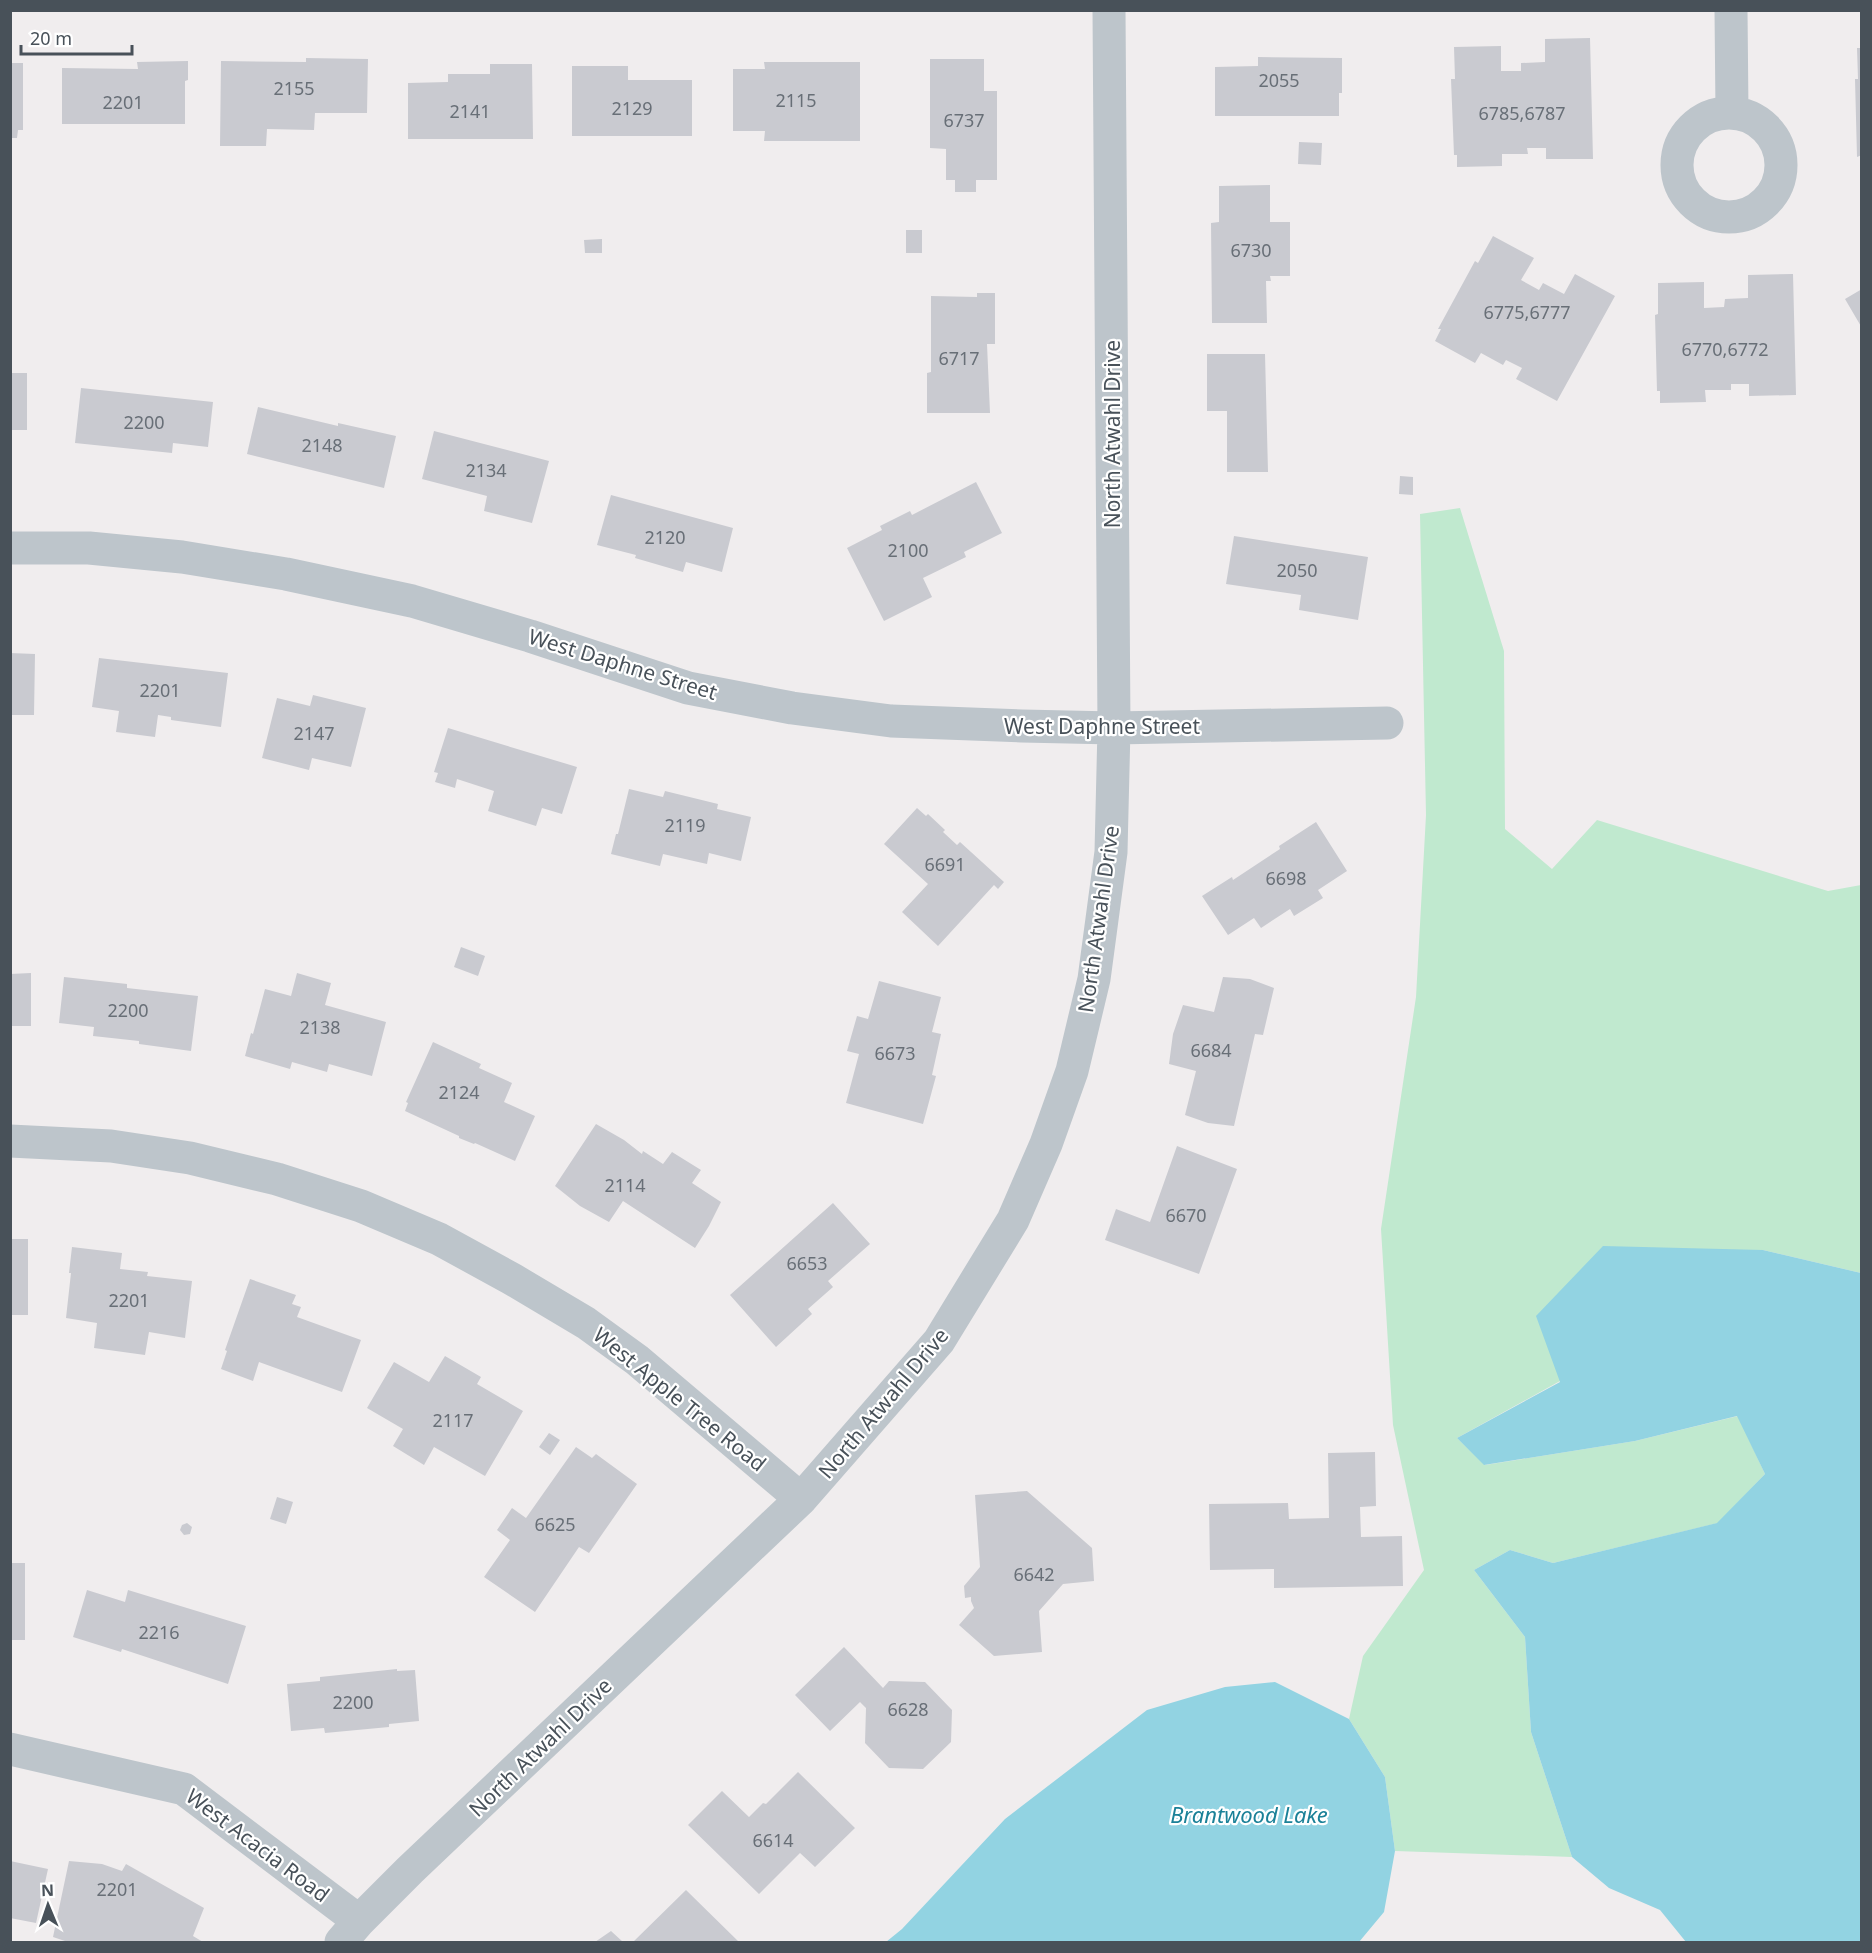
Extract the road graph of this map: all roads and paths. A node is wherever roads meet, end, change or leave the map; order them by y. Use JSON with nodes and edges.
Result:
{"nodes":[{"id":1,"x":1109,"y":10,"type":"edge"},
{"id":2,"x":1731,"y":10,"type":"edge"},
{"id":3,"x":1732,"y":112,"type":"dead end"},
{"id":4,"x":10,"y":548,"type":"edge"},
{"id":5,"x":1387,"y":723,"type":"dead end"},
{"id":6,"x":1114,"y":728,"type":"junction"},
{"id":7,"x":10,"y":1141,"type":"edge"},
{"id":8,"x":801,"y":1499,"type":"junction"},
{"id":9,"x":10,"y":1749,"type":"edge"},
{"id":10,"x":350,"y":1932,"type":"edge"}],
"edges":[{"from":1,"to":6,"type":"street","name":"North Atwahl Drive"},
{"from":2,"to":3,"type":"street"},
{"from":4,"to":6,"type":"street","name":"West Daphne Street"},
{"from":5,"to":6,"type":"street","name":"West Daphne Street"},
{"from":6,"to":8,"type":"street","name":"North Atwahl Drive"},
{"from":7,"to":8,"type":"street","name":"West Apple Tree Road"},
{"from":8,"to":10,"type":"street","name":"North Atwahl Drive"},
{"from":9,"to":10,"type":"street","name":"West Acacia Road"}]}
